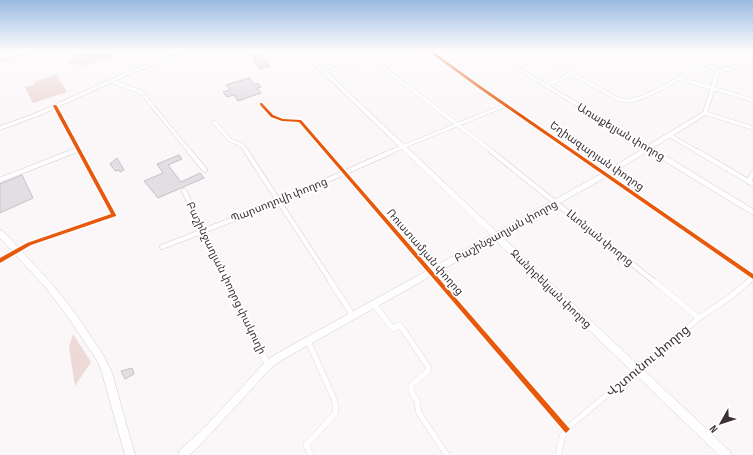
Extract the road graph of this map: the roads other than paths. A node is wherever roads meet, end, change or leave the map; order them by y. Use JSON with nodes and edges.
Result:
{"nodes":[{"id":1,"x":132,"y":72,"type":"edge"},
{"id":2,"x":389,"y":72,"type":"edge"},
{"id":3,"x":460,"y":72,"type":"edge"},
{"id":4,"x":523,"y":72,"type":"edge"},
{"id":5,"x":567,"y":72,"type":"edge"},
{"id":6,"x":688,"y":72,"type":"edge"},
{"id":7,"x":718,"y":72,"type":"edge"},
{"id":8,"x":325,"y":73,"type":"edge"},
{"id":9,"x":570,"y":74,"type":"junction"},
{"id":10,"x":678,"y":78,"type":"junction"},
{"id":11,"x":111,"y":81,"type":"junction"},
{"id":12,"x":545,"y":86,"type":"junction"},
{"id":13,"x":712,"y":88,"type":"junction"},
{"id":14,"x":753,"y":100,"type":"edge"},
{"id":15,"x":261,"y":104,"type":"dead end"},
{"id":16,"x":506,"y":105,"type":"junction"},
{"id":17,"x":56,"y":106,"type":"junction"},
{"id":18,"x":705,"y":114,"type":"junction"},
{"id":19,"x":214,"y":122,"type":"dead end"},
{"id":20,"x":458,"y":124,"type":"junction"},
{"id":21,"x":0,"y":128,"type":"edge"},
{"id":22,"x":753,"y":128,"type":"edge"},
{"id":23,"x":671,"y":136,"type":"junction"},
{"id":24,"x":402,"y":147,"type":"junction"},
{"id":25,"x":79,"y":149,"type":"junction"},
{"id":26,"x":649,"y":149,"type":"junction"},
{"id":27,"x":205,"y":170,"type":"dead end"},
{"id":28,"x":345,"y":173,"type":"junction"},
{"id":29,"x":753,"y":173,"type":"edge"},
{"id":30,"x":606,"y":174,"type":"junction"},
{"id":31,"x":0,"y":180,"type":"edge"},
{"id":32,"x":751,"y":183,"type":"edge"},
{"id":33,"x":184,"y":191,"type":"dead end"},
{"id":34,"x":278,"y":202,"type":"junction"},
{"id":35,"x":556,"y":203,"type":"junction"},
{"id":36,"x":753,"y":212,"type":"edge"},
{"id":37,"x":203,"y":231,"type":"junction"},
{"id":38,"x":0,"y":235,"type":"edge"},
{"id":39,"x":496,"y":237,"type":"junction"},
{"id":40,"x":162,"y":247,"type":"dead end"},
{"id":41,"x":16,"y":252,"type":"junction"},
{"id":42,"x":0,"y":261,"type":"edge"},
{"id":43,"x":430,"y":273,"type":"junction"},
{"id":44,"x":753,"y":277,"type":"edge"},
{"id":45,"x":374,"y":304,"type":"junction"},
{"id":46,"x":353,"y":316,"type":"junction"},
{"id":47,"x":699,"y":318,"type":"junction"},
{"id":48,"x":308,"y":341,"type":"junction"},
{"id":49,"x":268,"y":365,"type":"junction"},
{"id":50,"x":637,"y":370,"type":"junction"},
{"id":51,"x":566,"y":429,"type":"junction"},
{"id":52,"x":129,"y":455,"type":"edge"},
{"id":53,"x":183,"y":455,"type":"edge"},
{"id":54,"x":311,"y":455,"type":"edge"},
{"id":55,"x":447,"y":455,"type":"edge"},
{"id":56,"x":558,"y":455,"type":"edge"},
{"id":57,"x":726,"y":455,"type":"edge"}],
"edges":[{"from":1,"to":11,"type":"main road"},
{"from":2,"to":20,"type":"street","name":"Լևոնյան փողոց"},
{"from":3,"to":16,"type":"street","name":"Եղիազարյան փողոց"},
{"from":4,"to":12,"type":"main road","name":"Առաքելյան փողոց"},
{"from":5,"to":9,"type":"street"},
{"from":6,"to":10,"type":"street"},
{"from":7,"to":13,"type":"main road"},
{"from":8,"to":24,"type":"main road","name":"Ջանիբեկյան փողոց"},
{"from":9,"to":10,"type":"street"},
{"from":9,"to":12,"type":"street"},
{"from":10,"to":13,"type":"street"},
{"from":11,"to":17,"type":"main road"},
{"from":11,"to":27,"type":"street"},
{"from":12,"to":26,"type":"main road","name":"Առաքելյան փողոց"},
{"from":13,"to":14,"type":"street"},
{"from":13,"to":18,"type":"main road"},
{"from":15,"to":28,"type":"street","name":"Ռուստամյան փողոց"},
{"from":16,"to":20,"type":"street","name":"Պարսողովի փողոց"},
{"from":16,"to":30,"type":"street","name":"Եղիազարյան փողոց"},
{"from":17,"to":21,"type":"main road"},
{"from":17,"to":25,"type":"street"},
{"from":18,"to":22,"type":"street"},
{"from":18,"to":23,"type":"main road","name":"Բաշինջաղյան փողոց"},
{"from":19,"to":34,"type":"street"},
{"from":20,"to":24,"type":"street","name":"Պարսողովի փողոց"},
{"from":20,"to":35,"type":"street","name":"Լևոնյան փողոց"},
{"from":23,"to":26,"type":"main road","name":"Բաշինջաղյան փողոց"},
{"from":23,"to":32,"type":"street"},
{"from":24,"to":28,"type":"street","name":"Պարսողովի փողոց"},
{"from":24,"to":39,"type":"main road","name":"Ջանիբեկյան փողոց"},
{"from":25,"to":31,"type":"street"},
{"from":25,"to":41,"type":"street"},
{"from":26,"to":30,"type":"main road","name":"Բաշինջաղյան փողոց"},
{"from":26,"to":36,"type":"main road","name":"Առաքելյան փողոց"},
{"from":28,"to":34,"type":"street","name":"Պարսողովի փողոց"},
{"from":28,"to":43,"type":"street","name":"Ռուստամյան փողոց"},
{"from":29,"to":32,"type":"street"},
{"from":30,"to":35,"type":"main road","name":"Բաշինջաղյան փողոց"},
{"from":30,"to":44,"type":"street","name":"Եղիազարյան փողոց"},
{"from":33,"to":37,"type":"street","name":"Բաշինջաղյան փողոց փակուղի"},
{"from":34,"to":37,"type":"street","name":"Պարսողովի փողոց"},
{"from":34,"to":46,"type":"street"},
{"from":35,"to":39,"type":"main road","name":"Բաշինջաղյան փողոց"},
{"from":35,"to":47,"type":"street","name":"Լևոնյան փողոց"},
{"from":37,"to":40,"type":"street","name":"Պարսողովի փողոց"},
{"from":37,"to":49,"type":"street","name":"Բաշինջաղյան փողոց փակուղի"},
{"from":38,"to":41,"type":"main road"},
{"from":39,"to":43,"type":"main road","name":"Բաշինջաղյան փողոց"},
{"from":39,"to":50,"type":"main road","name":"Ջանիբեկյան փողոց"},
{"from":41,"to":42,"type":"street"},
{"from":41,"to":52,"type":"main road"},
{"from":43,"to":45,"type":"main road","name":"Բաշինջաղյան փողոց"},
{"from":43,"to":51,"type":"street","name":"Ռուստամյան փողոց"},
{"from":44,"to":47,"type":"street","name":"Վշտունու փողոց"},
{"from":45,"to":46,"type":"main road","name":"Բաշինջաղյան փողոց"},
{"from":45,"to":55,"type":"street"},
{"from":46,"to":48,"type":"main road","name":"Բաշինջաղյան փողոց"},
{"from":47,"to":50,"type":"street","name":"Վշտունու փողոց"},
{"from":48,"to":49,"type":"main road","name":"Բաշինջաղյան փողոց"},
{"from":48,"to":54,"type":"street"},
{"from":49,"to":53,"type":"main road","name":"Բաշինջաղյան փողոց"},
{"from":50,"to":51,"type":"street","name":"Վշտունու փողոց"},
{"from":50,"to":57,"type":"main road","name":"Ջանիբեկյան փողոց"},
{"from":51,"to":56,"type":"street"}]}
